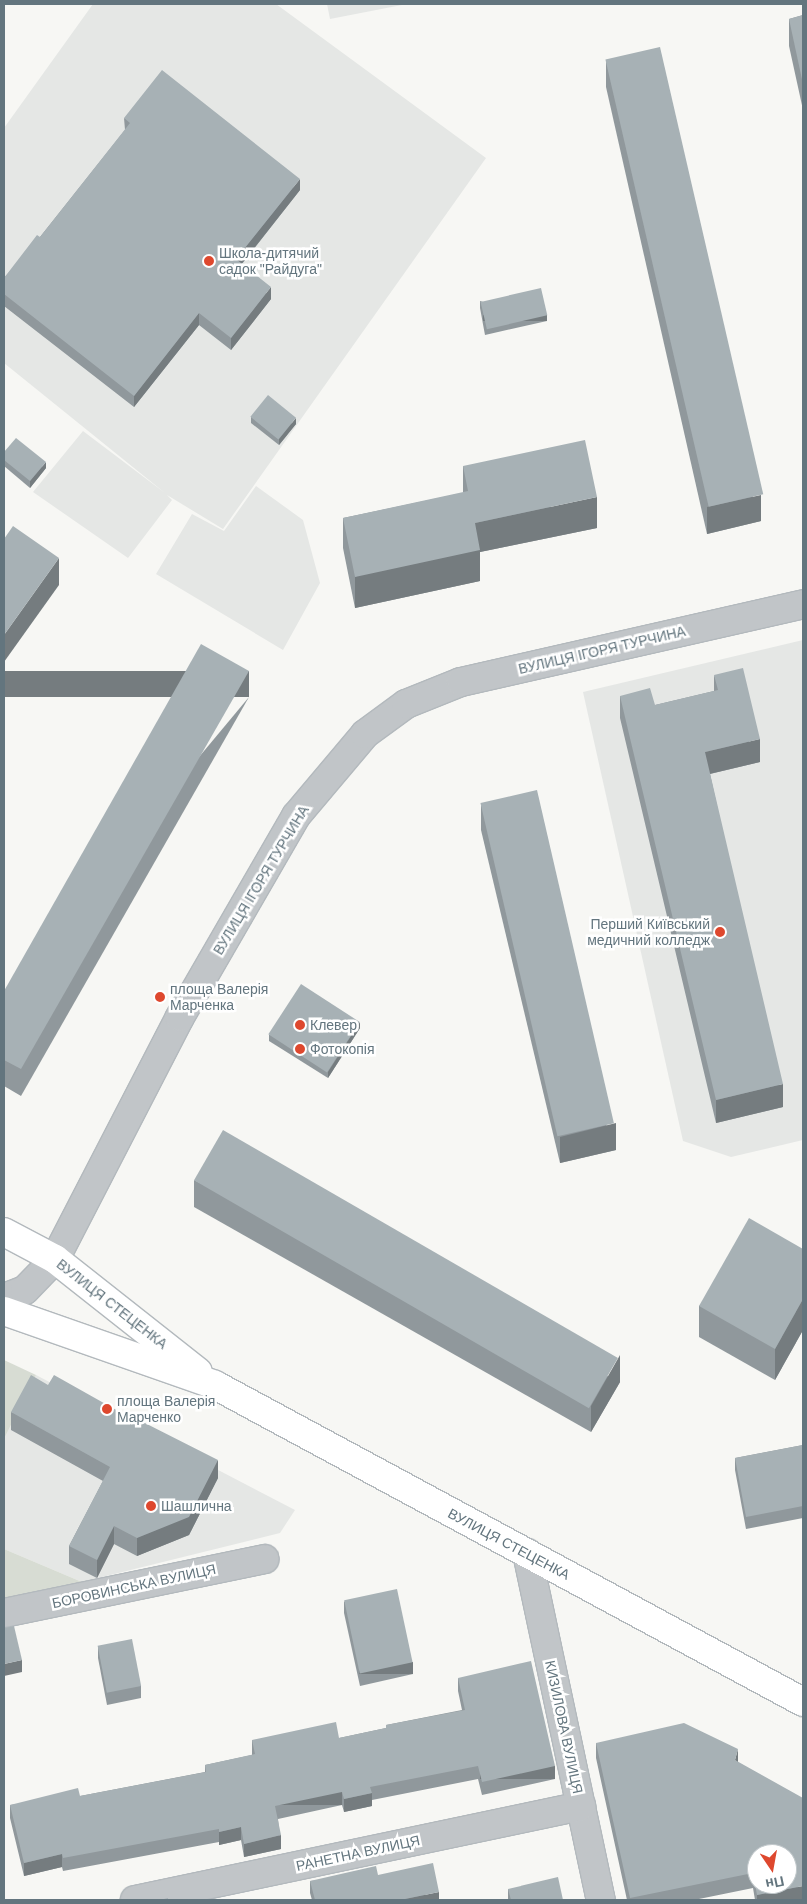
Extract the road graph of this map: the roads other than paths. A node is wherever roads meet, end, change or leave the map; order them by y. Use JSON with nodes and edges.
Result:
{"nodes":[{"id":1,"x":803,"y":604,"type":"edge"},
{"id":2,"x":4,"y":1232,"type":"edge"},
{"id":3,"x":55,"y":1259,"type":"junction"},
{"id":4,"x":4,"y":1298,"type":"edge"},
{"id":5,"x":4,"y":1311,"type":"edge"},
{"id":6,"x":215,"y":1386,"type":"junction"},
{"id":7,"x":527,"y":1553,"type":"junction"},
{"id":8,"x":264,"y":1559,"type":"dead end"},
{"id":9,"x":4,"y":1613,"type":"edge"},
{"id":10,"x":803,"y":1702,"type":"edge"},
{"id":11,"x":581,"y":1806,"type":"junction"},
{"id":12,"x":135,"y":1900,"type":"edge"},
{"id":13,"x":602,"y":1900,"type":"edge"}],
"edges":[{"from":1,"to":3,"type":"street","name":"ВУЛИЦЯ ІГОРЯ ТУРЧИНА"},
{"from":2,"to":3,"type":"main road","name":"ВУЛИЦЯ СТЕЦЕНКА"},
{"from":3,"to":4,"type":"street","name":"ВУЛИЦЯ ІГОРЯ ТУРЧИНА"},
{"from":3,"to":6,"type":"main road","name":"ВУЛИЦЯ СТЕЦЕНКА"},
{"from":5,"to":6,"type":"main road","name":"ВУЛИЦЯ СТЕЦЕНКА"},
{"from":6,"to":7,"type":"main road","name":"ВУЛИЦЯ СТЕЦЕНКА"},
{"from":7,"to":10,"type":"main road","name":"ВУЛИЦЯ СТЕЦЕНКА"},
{"from":7,"to":11,"type":"street","name":"КИЗИЛОВА ВУЛИЦЯ"},
{"from":8,"to":9,"type":"street","name":"БОРОВИНСЬКА ВУЛИЦЯ"},
{"from":11,"to":12,"type":"street","name":"РАНЕТНА ВУЛИЦЯ"},
{"from":11,"to":13,"type":"street","name":"КИЗИЛОВА ВУЛИЦЯ"}]}
